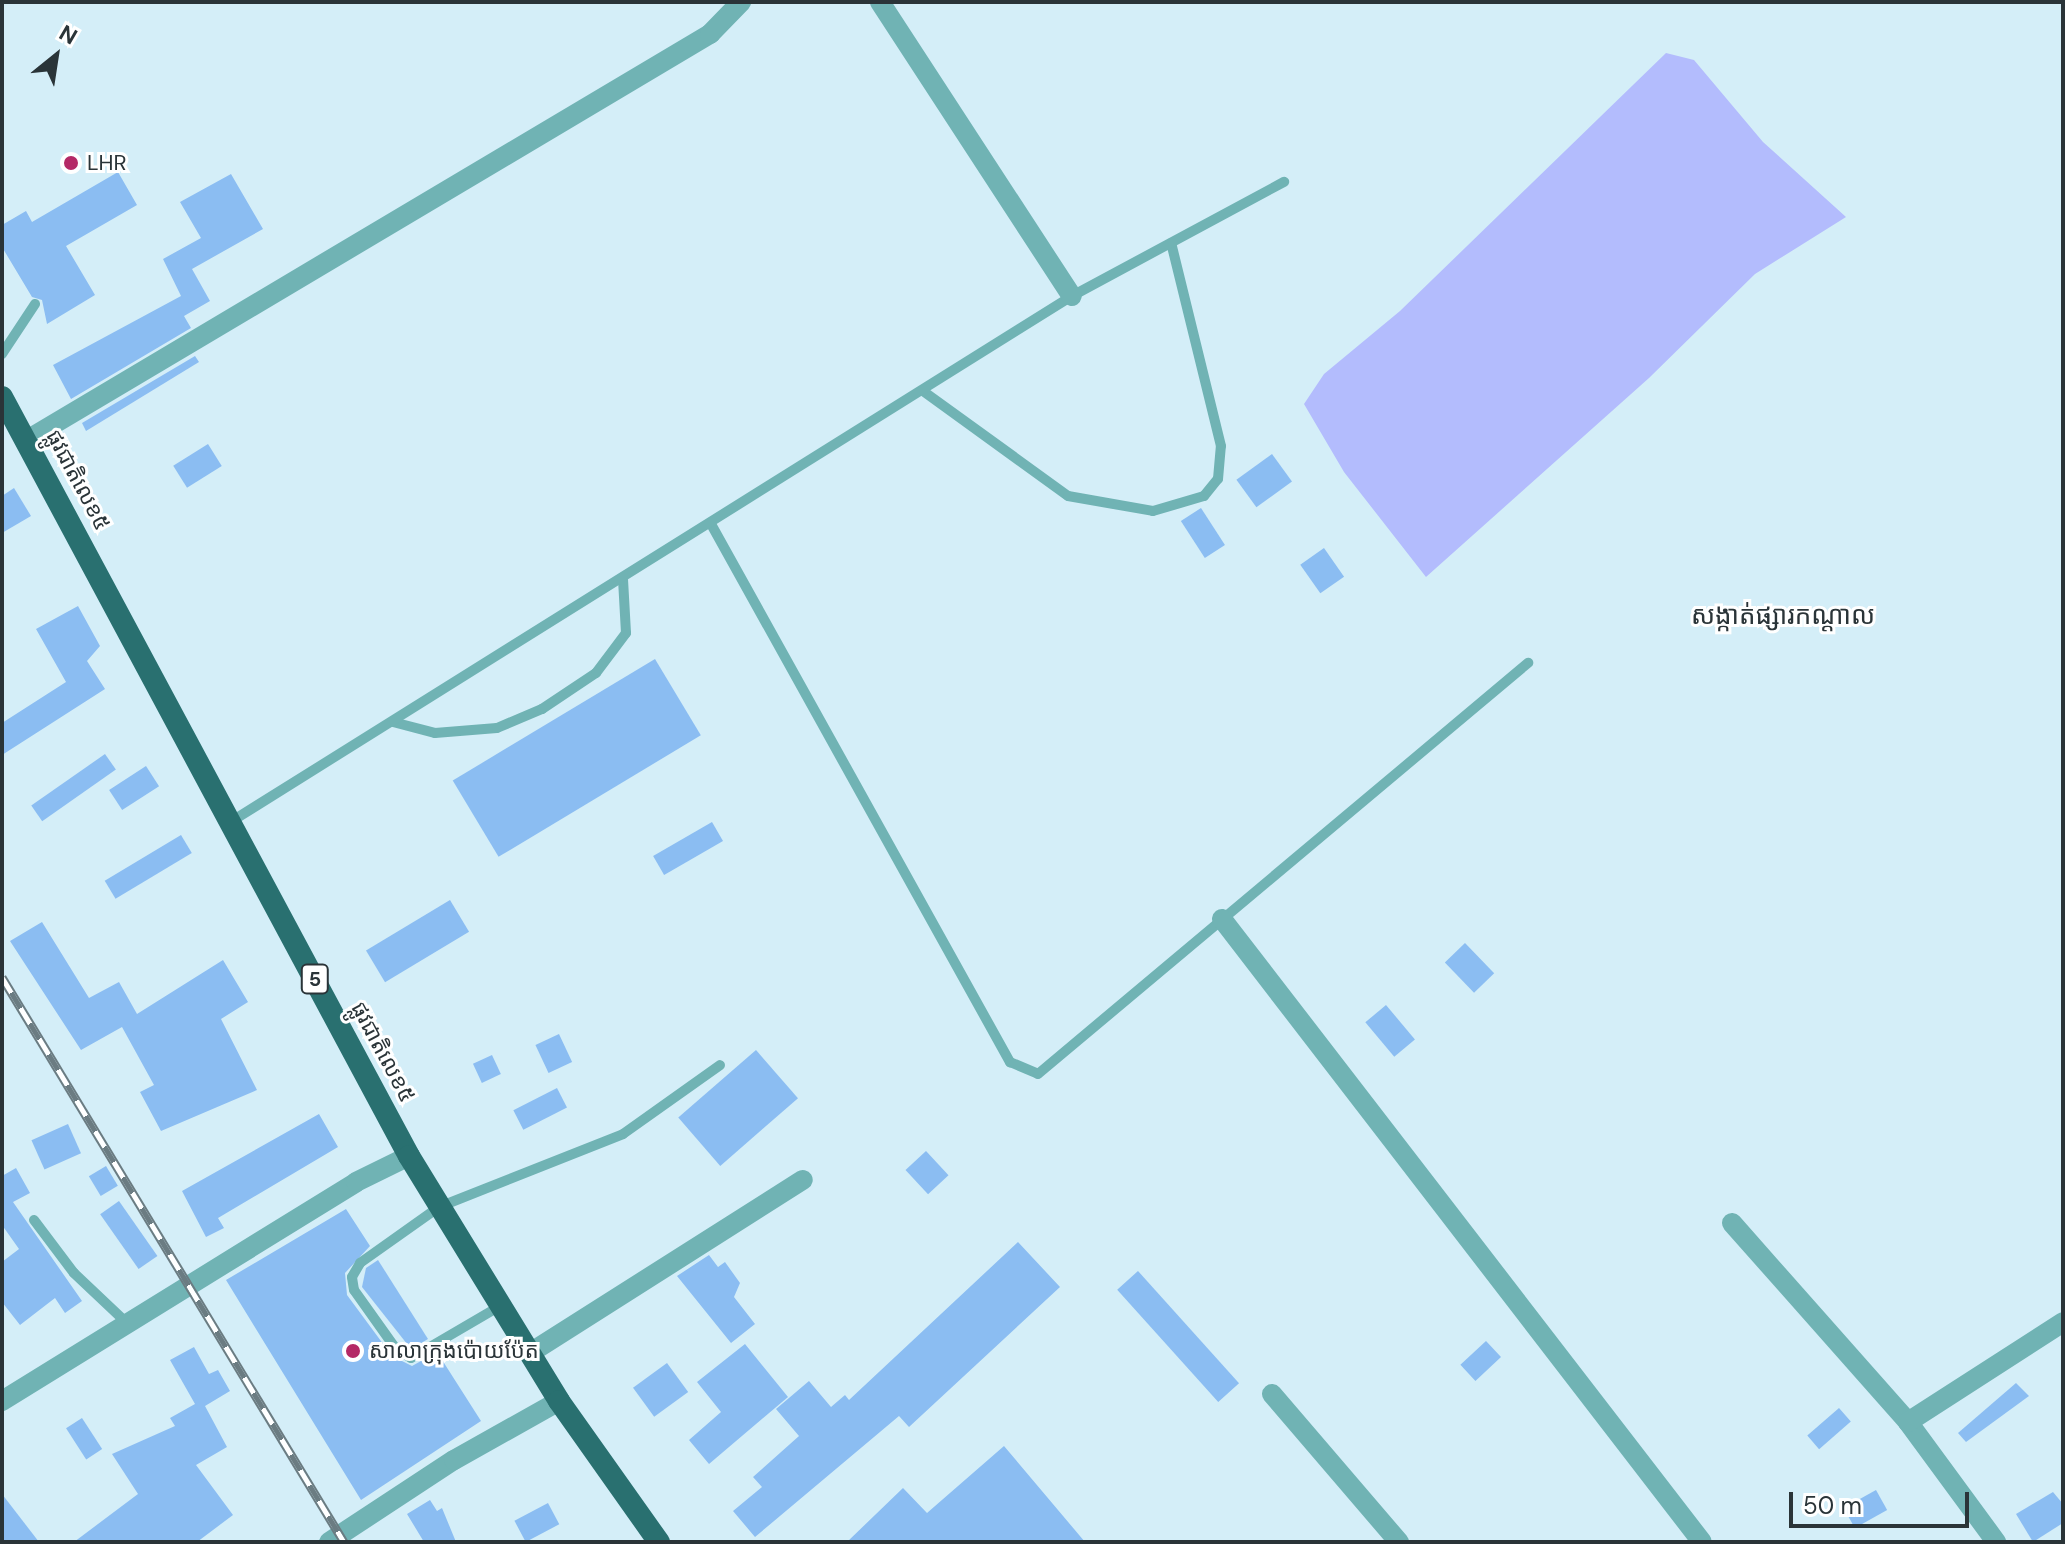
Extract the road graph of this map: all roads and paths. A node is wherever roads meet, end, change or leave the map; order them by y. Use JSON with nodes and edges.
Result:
{"nodes":[{"id":1,"x":741,"y":2,"type":"edge"},
{"id":2,"x":880,"y":2,"type":"edge"},
{"id":3,"x":1284,"y":182,"type":"dead end"},
{"id":4,"x":1171,"y":243,"type":"junction"},
{"id":5,"x":1072,"y":296,"type":"junction"},
{"id":6,"x":35,"y":304,"type":"dead end"},
{"id":7,"x":2,"y":354,"type":"edge"},
{"id":8,"x":923,"y":391,"type":"junction"},
{"id":9,"x":2,"y":397,"type":"edge"},
{"id":10,"x":27,"y":440,"type":"junction"},
{"id":11,"x":711,"y":524,"type":"junction"},
{"id":12,"x":623,"y":580,"type":"junction"},
{"id":13,"x":1528,"y":663,"type":"dead end"},
{"id":14,"x":393,"y":722,"type":"junction"},
{"id":15,"x":232,"y":821,"type":"junction"},
{"id":16,"x":1222,"y":919,"type":"junction"},
{"id":17,"x":720,"y":1065,"type":"dead end"},
{"id":18,"x":409,"y":1156,"type":"junction"},
{"id":19,"x":803,"y":1180,"type":"dead end"},
{"id":20,"x":439,"y":1207,"type":"junction"},
{"id":21,"x":34,"y":1220,"type":"dead end"},
{"id":22,"x":1732,"y":1223,"type":"dead end"},
{"id":23,"x":500,"y":1306,"type":"junction"},
{"id":24,"x":2063,"y":1322,"type":"edge"},
{"id":25,"x":128,"y":1324,"type":"junction"},
{"id":26,"x":530,"y":1353,"type":"junction"},
{"id":27,"x":1272,"y":1394,"type":"dead end"},
{"id":28,"x":2,"y":1401,"type":"edge"},
{"id":29,"x":559,"y":1401,"type":"junction"},
{"id":30,"x":1908,"y":1422,"type":"junction"},
{"id":31,"x":329,"y":1542,"type":"edge"},
{"id":32,"x":659,"y":1542,"type":"edge"},
{"id":33,"x":1399,"y":1542,"type":"edge"},
{"id":34,"x":1702,"y":1542,"type":"edge"},
{"id":35,"x":1996,"y":1542,"type":"edge"}],
"edges":[{"from":1,"to":10,"type":"street"},
{"from":2,"to":5,"type":"street"},
{"from":3,"to":4,"type":"lane"},
{"from":4,"to":5,"type":"lane"},
{"from":4,"to":8,"type":"lane"},
{"from":5,"to":8,"type":"lane"},
{"from":6,"to":7,"type":"lane"},
{"from":8,"to":11,"type":"lane"},
{"from":9,"to":10,"type":"highway","name":"ផ្លូវជាតិលេខ៥","number":"5"},
{"from":10,"to":15,"type":"highway","name":"ផ្លូវជាតិលេខ៥","number":"5"},
{"from":11,"to":12,"type":"lane"},
{"from":11,"to":16,"type":"lane"},
{"from":12,"to":14,"type":"lane"},
{"from":12,"to":14,"type":"lane"},
{"from":13,"to":16,"type":"lane"},
{"from":14,"to":15,"type":"lane"},
{"from":15,"to":18,"type":"highway","name":"ផ្លូវជាតិលេខ៥","number":"5"},
{"from":16,"to":34,"type":"street"},
{"from":17,"to":20,"type":"lane"},
{"from":18,"to":20,"type":"highway","name":"ផ្លូវជាតិលេខ៥","number":"5"},
{"from":18,"to":25,"type":"street"},
{"from":19,"to":26,"type":"street"},
{"from":20,"to":23,"type":"highway","name":"ផ្លូវជាតិលេខ៥","number":"5"},
{"from":20,"to":23,"type":"lane"},
{"from":21,"to":25,"type":"lane"},
{"from":22,"to":30,"type":"street"},
{"from":23,"to":26,"type":"highway","name":"ផ្លូវជាតិលេខ៥","number":"5"},
{"from":24,"to":30,"type":"street"},
{"from":25,"to":28,"type":"street"},
{"from":26,"to":29,"type":"highway","name":"ផ្លូវជាតិលេខ៥","number":"5"},
{"from":27,"to":33,"type":"street"},
{"from":29,"to":31,"type":"street"},
{"from":29,"to":32,"type":"highway","name":"ផ្លូវជាតិលេខ៥","number":"5"},
{"from":30,"to":35,"type":"street"}]}
